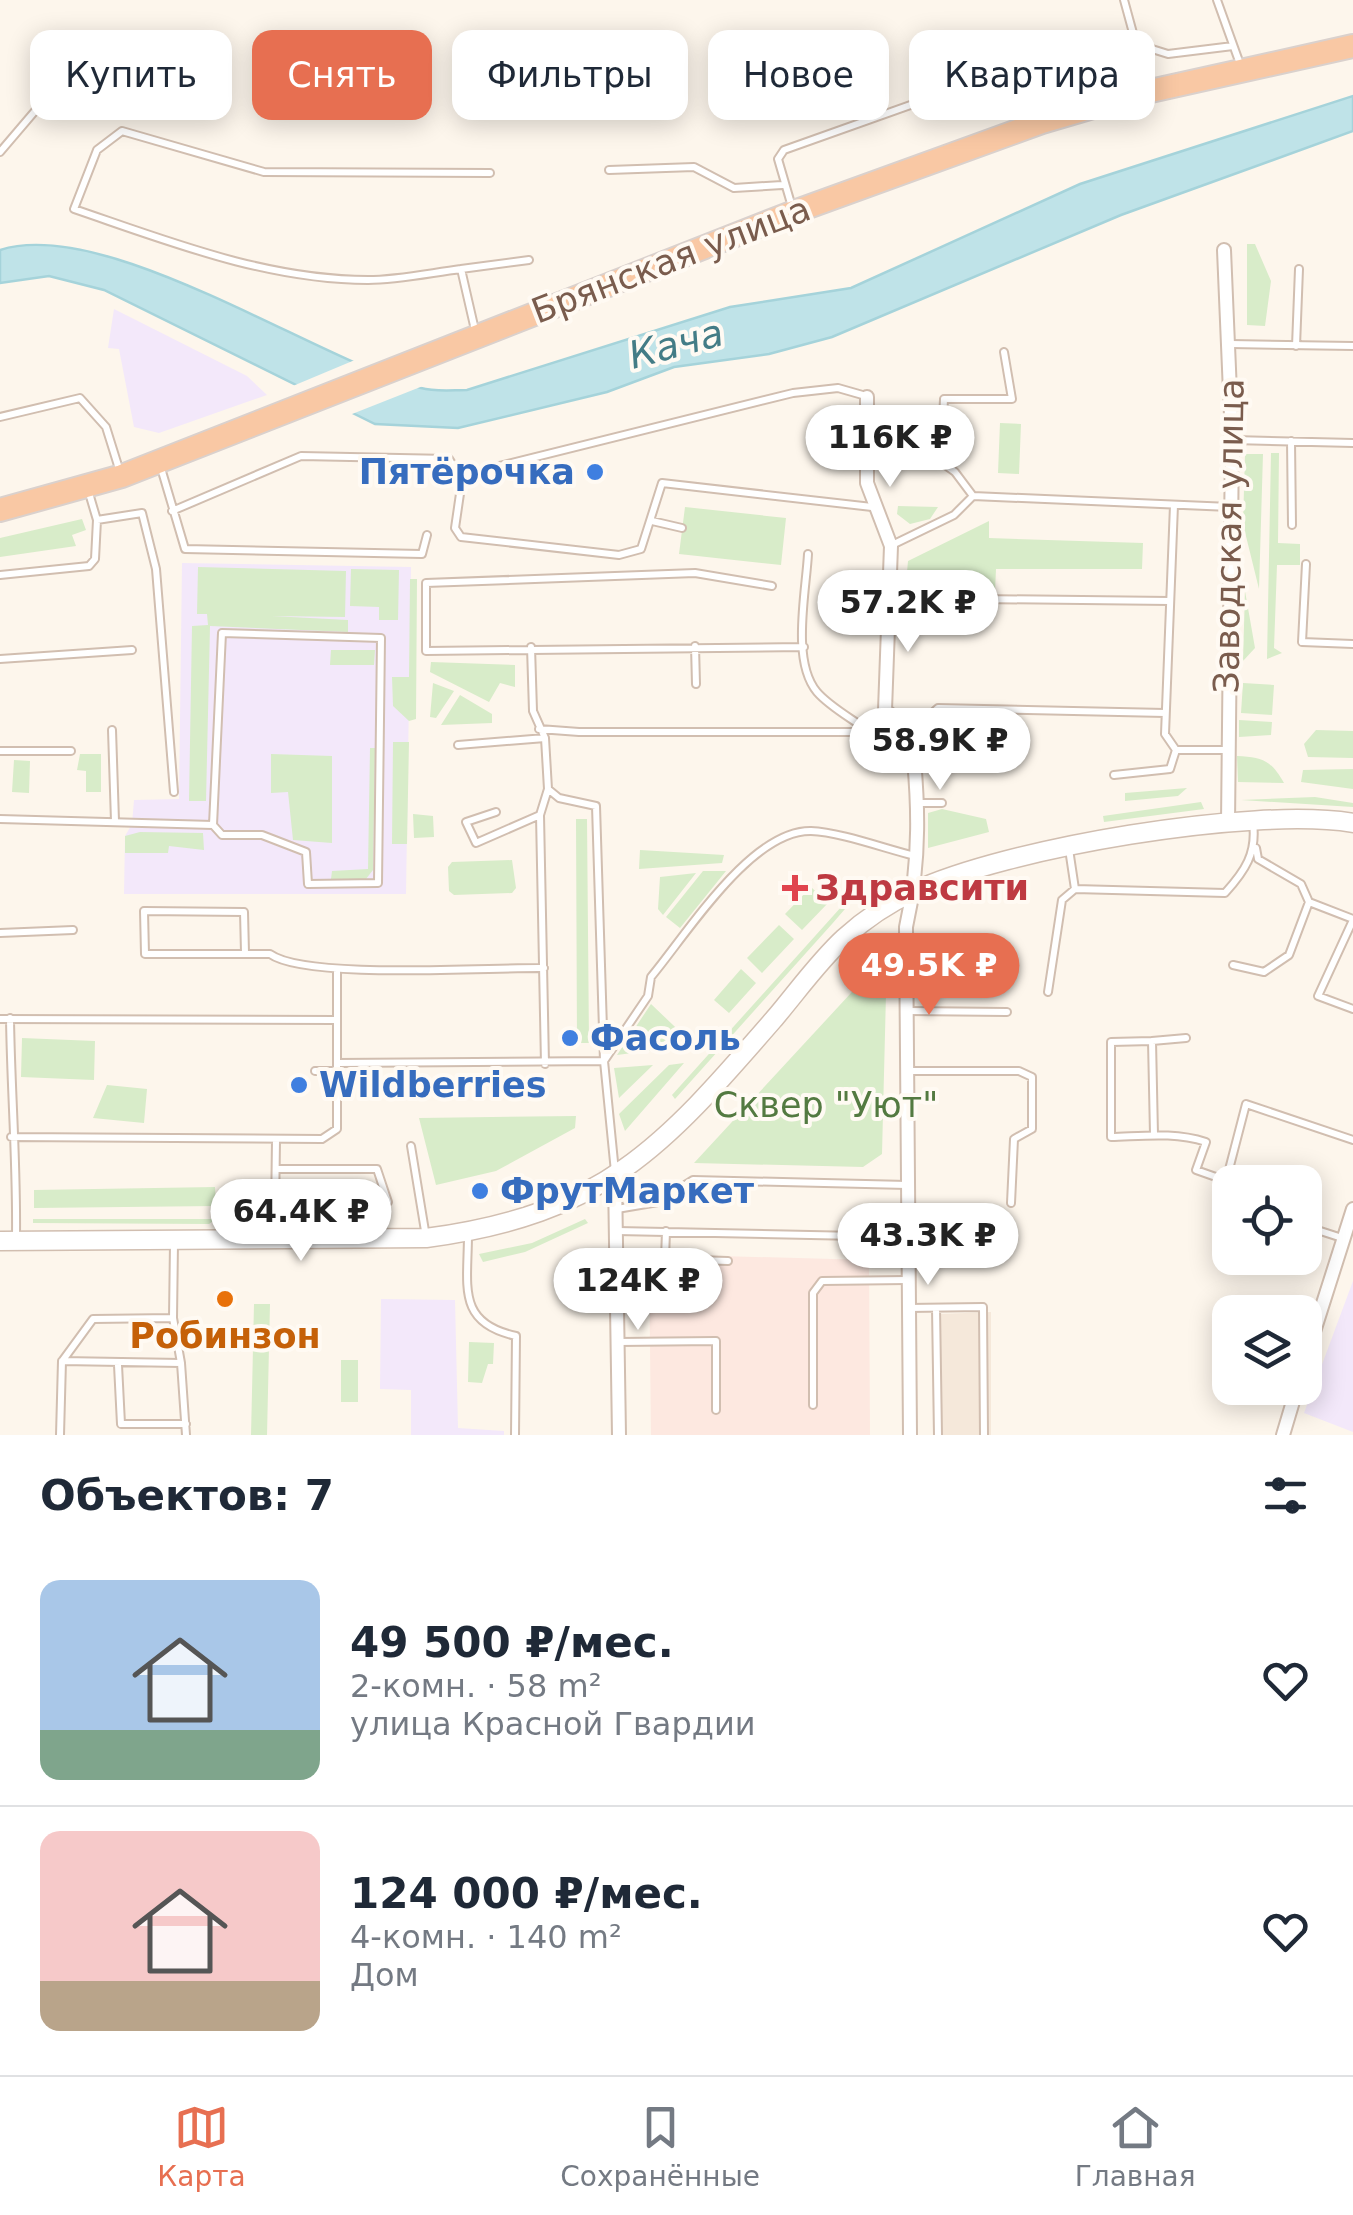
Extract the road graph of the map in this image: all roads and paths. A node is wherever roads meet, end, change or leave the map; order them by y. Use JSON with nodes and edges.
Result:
{"nodes":[{"id":1,"x":1124,"y":0,"type":"edge"},
{"id":2,"x":1218,"y":0,"type":"edge"},
{"id":3,"x":1132,"y":30,"type":"edge"},
{"id":4,"x":1234,"y":46,"type":"junction"},
{"id":5,"x":1353,"y":46,"type":"edge"},
{"id":6,"x":1155,"y":50,"type":"edge"},
{"id":7,"x":1242,"y":70,"type":"junction"},
{"id":8,"x":1155,"y":91,"type":"edge"},
{"id":9,"x":909,"y":106,"type":"edge"},
{"id":10,"x":30,"y":117,"type":"edge"},
{"id":11,"x":1054,"y":120,"type":"edge"},
{"id":12,"x":0,"y":152,"type":"edge"},
{"id":13,"x":608,"y":170,"type":"dead end"},
{"id":14,"x":490,"y":173,"type":"dead end"},
{"id":15,"x":782,"y":184,"type":"junction"},
{"id":16,"x":794,"y":212,"type":"junction"},
{"id":17,"x":1224,"y":250,"type":"dead end"},
{"id":18,"x":530,"y":260,"type":"dead end"},
{"id":19,"x":460,"y":269,"type":"junction"},
{"id":20,"x":1299,"y":269,"type":"dead end"},
{"id":21,"x":478,"y":335,"type":"junction"},
{"id":22,"x":1231,"y":344,"type":"junction"},
{"id":23,"x":1296,"y":346,"type":"junction"},
{"id":24,"x":1353,"y":346,"type":"edge"},
{"id":25,"x":1004,"y":352,"type":"dead end"},
{"id":26,"x":867,"y":397,"type":"joint"},
{"id":27,"x":0,"y":417,"type":"edge"},
{"id":28,"x":1232,"y":440,"type":"junction"},
{"id":29,"x":1291,"y":441,"type":"junction"},
{"id":30,"x":1353,"y":443,"type":"edge"},
{"id":31,"x":159,"y":462,"type":"junction"},
{"id":32,"x":122,"y":476,"type":"junction"},
{"id":33,"x":462,"y":480,"type":"junction"},
{"id":34,"x":88,"y":487,"type":"junction"},
{"id":35,"x":973,"y":496,"type":"junction"},
{"id":36,"x":1174,"y":505,"type":"junction"},
{"id":37,"x":872,"y":507,"type":"junction"},
{"id":38,"x":1231,"y":507,"type":"junction"},
{"id":39,"x":0,"y":510,"type":"edge"},
{"id":40,"x":172,"y":511,"type":"junction"},
{"id":41,"x":97,"y":520,"type":"junction"},
{"id":42,"x":652,"y":521,"type":"junction"},
{"id":43,"x":1292,"y":525,"type":"dead end"},
{"id":44,"x":682,"y":528,"type":"dead end"},
{"id":45,"x":427,"y":535,"type":"dead end"},
{"id":46,"x":891,"y":546,"type":"junction"},
{"id":47,"x":808,"y":554,"type":"dead end"},
{"id":48,"x":1306,"y":564,"type":"dead end"},
{"id":49,"x":0,"y":575,"type":"edge"},
{"id":50,"x":772,"y":586,"type":"dead end"},
{"id":51,"x":888,"y":598,"type":"junction"},
{"id":52,"x":1170,"y":601,"type":"junction"},
{"id":53,"x":1353,"y":644,"type":"edge"},
{"id":54,"x":695,"y":646,"type":"junction"},
{"id":55,"x":804,"y":647,"type":"junction"},
{"id":56,"x":531,"y":648,"type":"junction"},
{"id":57,"x":132,"y":650,"type":"dead end"},
{"id":58,"x":0,"y":658,"type":"edge"},
{"id":59,"x":696,"y":684,"type":"dead end"},
{"id":60,"x":1165,"y":713,"type":"junction"},
{"id":61,"x":540,"y":728,"type":"junction"},
{"id":62,"x":112,"y":730,"type":"dead end"},
{"id":63,"x":868,"y":731,"type":"junction"},
{"id":64,"x":912,"y":732,"type":"junction"},
{"id":65,"x":545,"y":738,"type":"junction"},
{"id":66,"x":458,"y":745,"type":"dead end"},
{"id":67,"x":1176,"y":750,"type":"junction"},
{"id":68,"x":1226,"y":750,"type":"junction"},
{"id":69,"x":0,"y":751,"type":"edge"},
{"id":70,"x":71,"y":752,"type":"dead end"},
{"id":71,"x":1114,"y":775,"type":"dead end"},
{"id":72,"x":548,"y":789,"type":"junction"},
{"id":73,"x":174,"y":792,"type":"dead end"},
{"id":74,"x":920,"y":803,"type":"junction"},
{"id":75,"x":942,"y":803,"type":"dead end"},
{"id":76,"x":496,"y":812,"type":"dead end"},
{"id":77,"x":540,"y":815,"type":"junction"},
{"id":78,"x":0,"y":819,"type":"edge"},
{"id":79,"x":115,"y":821,"type":"junction"},
{"id":80,"x":1252,"y":822,"type":"junction"},
{"id":81,"x":1228,"y":823,"type":"junction"},
{"id":82,"x":1353,"y":823,"type":"edge"},
{"id":83,"x":213,"y":826,"type":"junction"},
{"id":84,"x":1256,"y":844,"type":"junction"},
{"id":85,"x":1069,"y":848,"type":"junction"},
{"id":86,"x":917,"y":856,"type":"junction"},
{"id":87,"x":1076,"y":889,"type":"junction"},
{"id":88,"x":914,"y":891,"type":"junction"},
{"id":89,"x":1308,"y":902,"type":"junction"},
{"id":90,"x":1353,"y":919,"type":"edge"},
{"id":91,"x":73,"y":930,"type":"dead end"},
{"id":92,"x":0,"y":933,"type":"edge"},
{"id":93,"x":245,"y":954,"type":"junction"},
{"id":94,"x":1232,"y":965,"type":"dead end"},
{"id":95,"x":544,"y":968,"type":"junction"},
{"id":96,"x":337,"y":971,"type":"junction"},
{"id":97,"x":1048,"y":992,"type":"dead end"},
{"id":98,"x":1353,"y":1008,"type":"edge"},
{"id":99,"x":908,"y":1011,"type":"junction"},
{"id":100,"x":1007,"y":1012,"type":"dead end"},
{"id":101,"x":0,"y":1018,"type":"edge"},
{"id":102,"x":10,"y":1018,"type":"junction"},
{"id":103,"x":336,"y":1020,"type":"junction"},
{"id":104,"x":1186,"y":1038,"type":"dead end"},
{"id":105,"x":1152,"y":1041,"type":"junction"},
{"id":106,"x":604,"y":1062,"type":"junction"},
{"id":107,"x":545,"y":1064,"type":"junction"},
{"id":108,"x":337,"y":1067,"type":"junction"},
{"id":109,"x":315,"y":1071,"type":"dead end"},
{"id":110,"x":908,"y":1071,"type":"junction"},
{"id":111,"x":1154,"y":1135,"type":"junction"},
{"id":112,"x":11,"y":1138,"type":"junction"},
{"id":113,"x":276,"y":1140,"type":"junction"},
{"id":114,"x":1353,"y":1140,"type":"edge"},
{"id":115,"x":411,"y":1146,"type":"dead end"},
{"id":116,"x":1232,"y":1165,"type":"edge"},
{"id":117,"x":276,"y":1169,"type":"junction"},
{"id":118,"x":1212,"y":1176,"type":"edge"},
{"id":119,"x":615,"y":1178,"type":"junction"},
{"id":120,"x":907,"y":1185,"type":"junction"},
{"id":121,"x":388,"y":1202,"type":"dead end"},
{"id":122,"x":1010,"y":1203,"type":"dead end"},
{"id":123,"x":1353,"y":1209,"type":"edge"},
{"id":124,"x":616,"y":1210,"type":"junction"},
{"id":125,"x":274,"y":1213,"type":"dead end"},
{"id":126,"x":616,"y":1231,"type":"junction"},
{"id":127,"x":666,"y":1231,"type":"junction"},
{"id":128,"x":1322,"y":1232,"type":"edge"},
{"id":129,"x":468,"y":1233,"type":"junction"},
{"id":130,"x":907,"y":1237,"type":"junction"},
{"id":131,"x":426,"y":1238,"type":"junction"},
{"id":132,"x":1344,"y":1239,"type":"junction"},
{"id":133,"x":8,"y":1241,"type":"edge"},
{"id":134,"x":174,"y":1242,"type":"junction"},
{"id":135,"x":728,"y":1260,"type":"dead end"},
{"id":136,"x":907,"y":1280,"type":"junction"},
{"id":137,"x":1322,"y":1307,"type":"edge"},
{"id":138,"x":906,"y":1308,"type":"junction"},
{"id":139,"x":936,"y":1308,"type":"junction"},
{"id":140,"x":172,"y":1318,"type":"junction"},
{"id":141,"x":617,"y":1342,"type":"junction"},
{"id":142,"x":62,"y":1361,"type":"junction"},
{"id":143,"x":181,"y":1362,"type":"junction"},
{"id":144,"x":118,"y":1365,"type":"junction"},
{"id":145,"x":814,"y":1405,"type":"dead end"},
{"id":146,"x":1292,"y":1405,"type":"edge"},
{"id":147,"x":716,"y":1410,"type":"dead end"},
{"id":148,"x":186,"y":1424,"type":"junction"},
{"id":149,"x":60,"y":1435,"type":"edge"},
{"id":150,"x":186,"y":1435,"type":"edge"},
{"id":151,"x":515,"y":1435,"type":"edge"},
{"id":152,"x":619,"y":1435,"type":"edge"},
{"id":153,"x":910,"y":1435,"type":"edge"},
{"id":154,"x":938,"y":1435,"type":"edge"},
{"id":155,"x":984,"y":1435,"type":"edge"},
{"id":156,"x":1283,"y":1435,"type":"edge"}],
"edges":[{"from":1,"to":3,"type":"lane"},
{"from":2,"to":4,"type":"lane"},
{"from":4,"to":6,"type":"lane"},
{"from":4,"to":7,"type":"lane"},
{"from":5,"to":7,"type":"highway","name":"Брянская улица"},
{"from":7,"to":8,"type":"highway","name":"Брянская улица"},
{"from":9,"to":15,"type":"lane"},
{"from":10,"to":12,"type":"lane"},
{"from":11,"to":16,"type":"highway","name":"Брянская улица"},
{"from":13,"to":15,"type":"lane"},
{"from":14,"to":19,"type":"lane"},
{"from":15,"to":16,"type":"lane"},
{"from":16,"to":21,"type":"highway","name":"Брянская улица"},
{"from":17,"to":22,"type":"street","name":"Заводская улица"},
{"from":18,"to":19,"type":"lane"},
{"from":19,"to":21,"type":"lane"},
{"from":20,"to":23,"type":"lane"},
{"from":21,"to":31,"type":"highway","name":"Брянская улица"},
{"from":22,"to":23,"type":"lane"},
{"from":22,"to":28,"type":"street","name":"Заводская улица"},
{"from":23,"to":24,"type":"lane"},
{"from":25,"to":35,"type":"lane"},
{"from":26,"to":33,"type":"lane"},
{"from":26,"to":37,"type":"street"},
{"from":27,"to":32,"type":"lane"},
{"from":28,"to":29,"type":"lane"},
{"from":28,"to":38,"type":"street","name":"Заводская улица"},
{"from":29,"to":30,"type":"lane"},
{"from":29,"to":43,"type":"lane"},
{"from":31,"to":32,"type":"highway","name":"Брянская улица"},
{"from":31,"to":40,"type":"lane"},
{"from":32,"to":34,"type":"highway","name":"Брянская улица"},
{"from":33,"to":40,"type":"lane"},
{"from":33,"to":42,"type":"lane"},
{"from":34,"to":39,"type":"highway","name":"Брянская улица"},
{"from":34,"to":41,"type":"lane"},
{"from":35,"to":36,"type":"lane"},
{"from":35,"to":46,"type":"lane"},
{"from":36,"to":38,"type":"lane"},
{"from":36,"to":52,"type":"lane"},
{"from":37,"to":42,"type":"lane"},
{"from":37,"to":46,"type":"street"},
{"from":38,"to":68,"type":"street","name":"Заводская улица"},
{"from":40,"to":45,"type":"lane"},
{"from":41,"to":49,"type":"lane"},
{"from":41,"to":73,"type":"lane"},
{"from":42,"to":44,"type":"lane"},
{"from":46,"to":51,"type":"street"},
{"from":47,"to":55,"type":"lane"},
{"from":48,"to":53,"type":"lane"},
{"from":50,"to":56,"type":"lane"},
{"from":51,"to":52,"type":"lane"},
{"from":51,"to":64,"type":"street"},
{"from":52,"to":60,"type":"lane"},
{"from":54,"to":55,"type":"lane"},
{"from":54,"to":56,"type":"lane"},
{"from":54,"to":59,"type":"lane"},
{"from":55,"to":63,"type":"lane"},
{"from":56,"to":61,"type":"lane"},
{"from":57,"to":58,"type":"lane"},
{"from":60,"to":64,"type":"lane"},
{"from":60,"to":67,"type":"lane"},
{"from":61,"to":63,"type":"lane"},
{"from":61,"to":65,"type":"lane"},
{"from":62,"to":79,"type":"lane"},
{"from":63,"to":64,"type":"lane"},
{"from":64,"to":74,"type":"street"},
{"from":65,"to":66,"type":"lane"},
{"from":65,"to":72,"type":"lane"},
{"from":67,"to":68,"type":"lane"},
{"from":67,"to":71,"type":"lane"},
{"from":68,"to":81,"type":"street","name":"Заводская улица"},
{"from":69,"to":70,"type":"lane"},
{"from":72,"to":77,"type":"lane"},
{"from":72,"to":106,"type":"lane"},
{"from":74,"to":75,"type":"lane"},
{"from":74,"to":86,"type":"street"},
{"from":76,"to":77,"type":"lane"},
{"from":77,"to":95,"type":"lane"},
{"from":78,"to":79,"type":"lane"},
{"from":79,"to":83,"type":"lane"},
{"from":80,"to":81,"type":"street"},
{"from":80,"to":82,"type":"street"},
{"from":80,"to":84,"type":"lane"},
{"from":81,"to":85,"type":"street"},
{"from":83,"to":83,"type":"lane"},
{"from":84,"to":87,"type":"lane"},
{"from":84,"to":89,"type":"lane"},
{"from":85,"to":87,"type":"lane"},
{"from":85,"to":88,"type":"street"},
{"from":86,"to":88,"type":"street"},
{"from":86,"to":106,"type":"lane"},
{"from":87,"to":97,"type":"lane"},
{"from":88,"to":99,"type":"street"},
{"from":88,"to":119,"type":"street"},
{"from":89,"to":90,"type":"lane"},
{"from":89,"to":94,"type":"lane"},
{"from":90,"to":98,"type":"lane"},
{"from":91,"to":92,"type":"lane"},
{"from":93,"to":93,"type":"lane"},
{"from":93,"to":96,"type":"lane"},
{"from":95,"to":96,"type":"lane"},
{"from":95,"to":107,"type":"lane"},
{"from":96,"to":103,"type":"lane"},
{"from":99,"to":100,"type":"lane"},
{"from":99,"to":110,"type":"street"},
{"from":101,"to":102,"type":"lane"},
{"from":102,"to":103,"type":"lane"},
{"from":102,"to":112,"type":"lane"},
{"from":103,"to":108,"type":"lane"},
{"from":104,"to":105,"type":"lane"},
{"from":105,"to":111,"type":"lane"},
{"from":105,"to":111,"type":"lane"},
{"from":106,"to":107,"type":"lane"},
{"from":106,"to":119,"type":"lane"},
{"from":107,"to":108,"type":"lane"},
{"from":108,"to":109,"type":"lane"},
{"from":108,"to":113,"type":"lane"},
{"from":110,"to":120,"type":"street"},
{"from":110,"to":122,"type":"lane"},
{"from":111,"to":118,"type":"lane"},
{"from":112,"to":113,"type":"lane"},
{"from":112,"to":133,"type":"lane"},
{"from":113,"to":117,"type":"lane"},
{"from":114,"to":116,"type":"lane"},
{"from":115,"to":131,"type":"lane"},
{"from":117,"to":121,"type":"lane"},
{"from":117,"to":125,"type":"lane"},
{"from":119,"to":124,"type":"street"},
{"from":119,"to":129,"type":"street"},
{"from":120,"to":124,"type":"lane"},
{"from":120,"to":130,"type":"street"},
{"from":123,"to":132,"type":"street"},
{"from":124,"to":126,"type":"street"},
{"from":126,"to":127,"type":"lane"},
{"from":126,"to":141,"type":"street"},
{"from":127,"to":130,"type":"lane"},
{"from":127,"to":135,"type":"lane"},
{"from":128,"to":132,"type":"lane"},
{"from":129,"to":131,"type":"street"},
{"from":129,"to":151,"type":"lane"},
{"from":130,"to":136,"type":"street"},
{"from":131,"to":134,"type":"street"},
{"from":132,"to":137,"type":"street"},
{"from":133,"to":134,"type":"street"},
{"from":134,"to":140,"type":"lane"},
{"from":136,"to":138,"type":"street"},
{"from":136,"to":145,"type":"lane"},
{"from":138,"to":139,"type":"lane"},
{"from":138,"to":153,"type":"street"},
{"from":139,"to":154,"type":"lane"},
{"from":139,"to":155,"type":"lane"},
{"from":140,"to":142,"type":"lane"},
{"from":140,"to":143,"type":"lane"},
{"from":141,"to":147,"type":"lane"},
{"from":141,"to":152,"type":"street"},
{"from":142,"to":144,"type":"lane"},
{"from":142,"to":149,"type":"lane"},
{"from":143,"to":144,"type":"lane"},
{"from":143,"to":148,"type":"lane"},
{"from":144,"to":148,"type":"lane"},
{"from":146,"to":156,"type":"street"},
{"from":148,"to":150,"type":"lane"}]}
